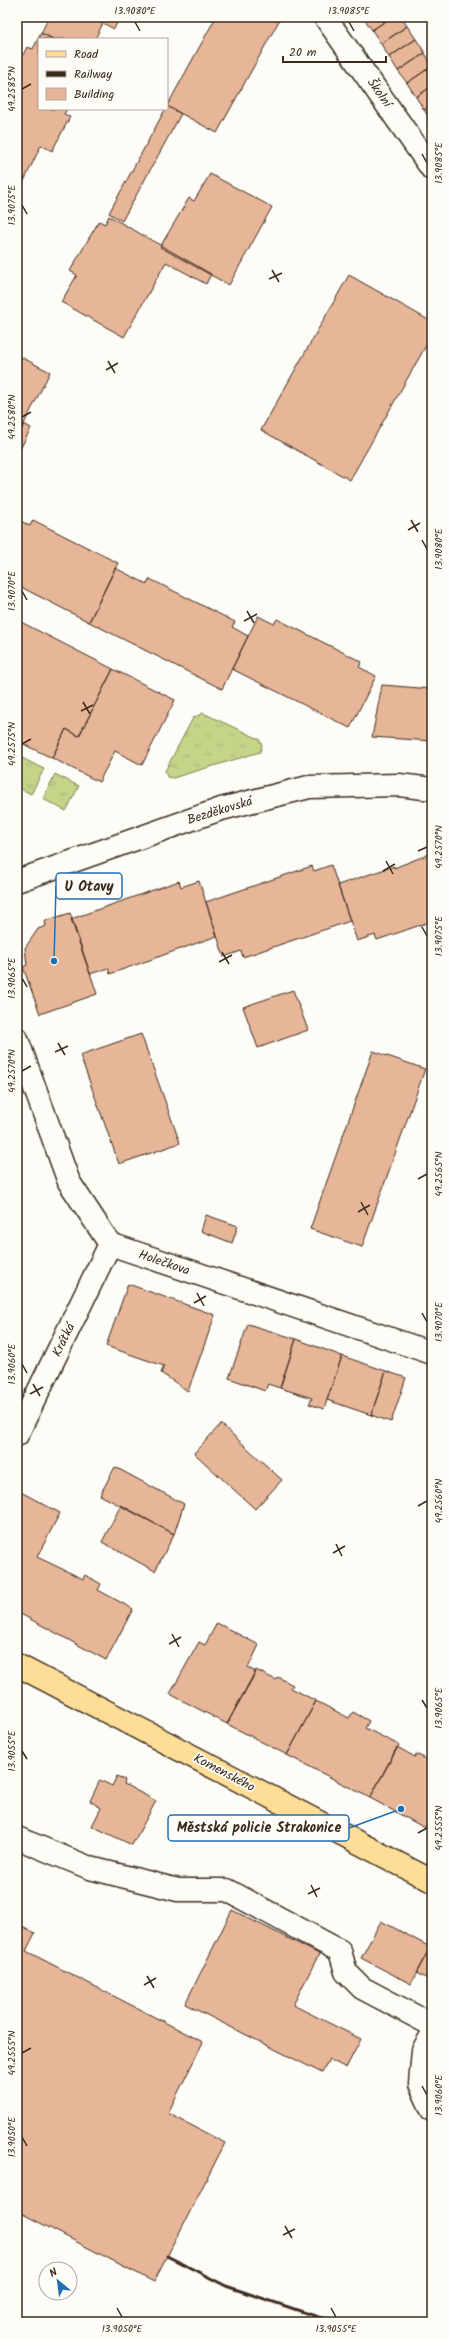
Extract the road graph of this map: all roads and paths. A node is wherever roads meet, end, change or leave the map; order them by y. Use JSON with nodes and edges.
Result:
{"nodes":[{"id":1,"x":325,"y":17,"type":"edge"},
{"id":2,"x":432,"y":170,"type":"edge"},
{"id":3,"x":432,"y":789,"type":"edge"},
{"id":4,"x":17,"y":881,"type":"edge"},
{"id":5,"x":17,"y":1040,"type":"edge"},
{"id":6,"x":110,"y":1244,"type":"junction"},
{"id":7,"x":432,"y":1353,"type":"edge"},
{"id":8,"x":17,"y":1435,"type":"edge"},
{"id":9,"x":17,"y":1665,"type":"edge"},
{"id":10,"x":17,"y":1838,"type":"edge"},
{"id":11,"x":432,"y":1881,"type":"edge"},
{"id":12,"x":432,"y":2025,"type":"edge"},
{"id":13,"x":432,"y":2035,"type":"edge"},
{"id":14,"x":432,"y":2110,"type":"edge"}],
"edges":[{"from":1,"to":2,"type":"street","name":"Školní"},
{"from":3,"to":4,"type":"street","name":"Bezděkovská"},
{"from":5,"to":6,"type":"street"},
{"from":6,"to":7,"type":"street","name":"Holečkova"},
{"from":6,"to":8,"type":"street","name":"Krátká"},
{"from":9,"to":11,"type":"main road","name":"Komenského"},
{"from":10,"to":12,"type":"street"},
{"from":13,"to":14,"type":"street"}]}
